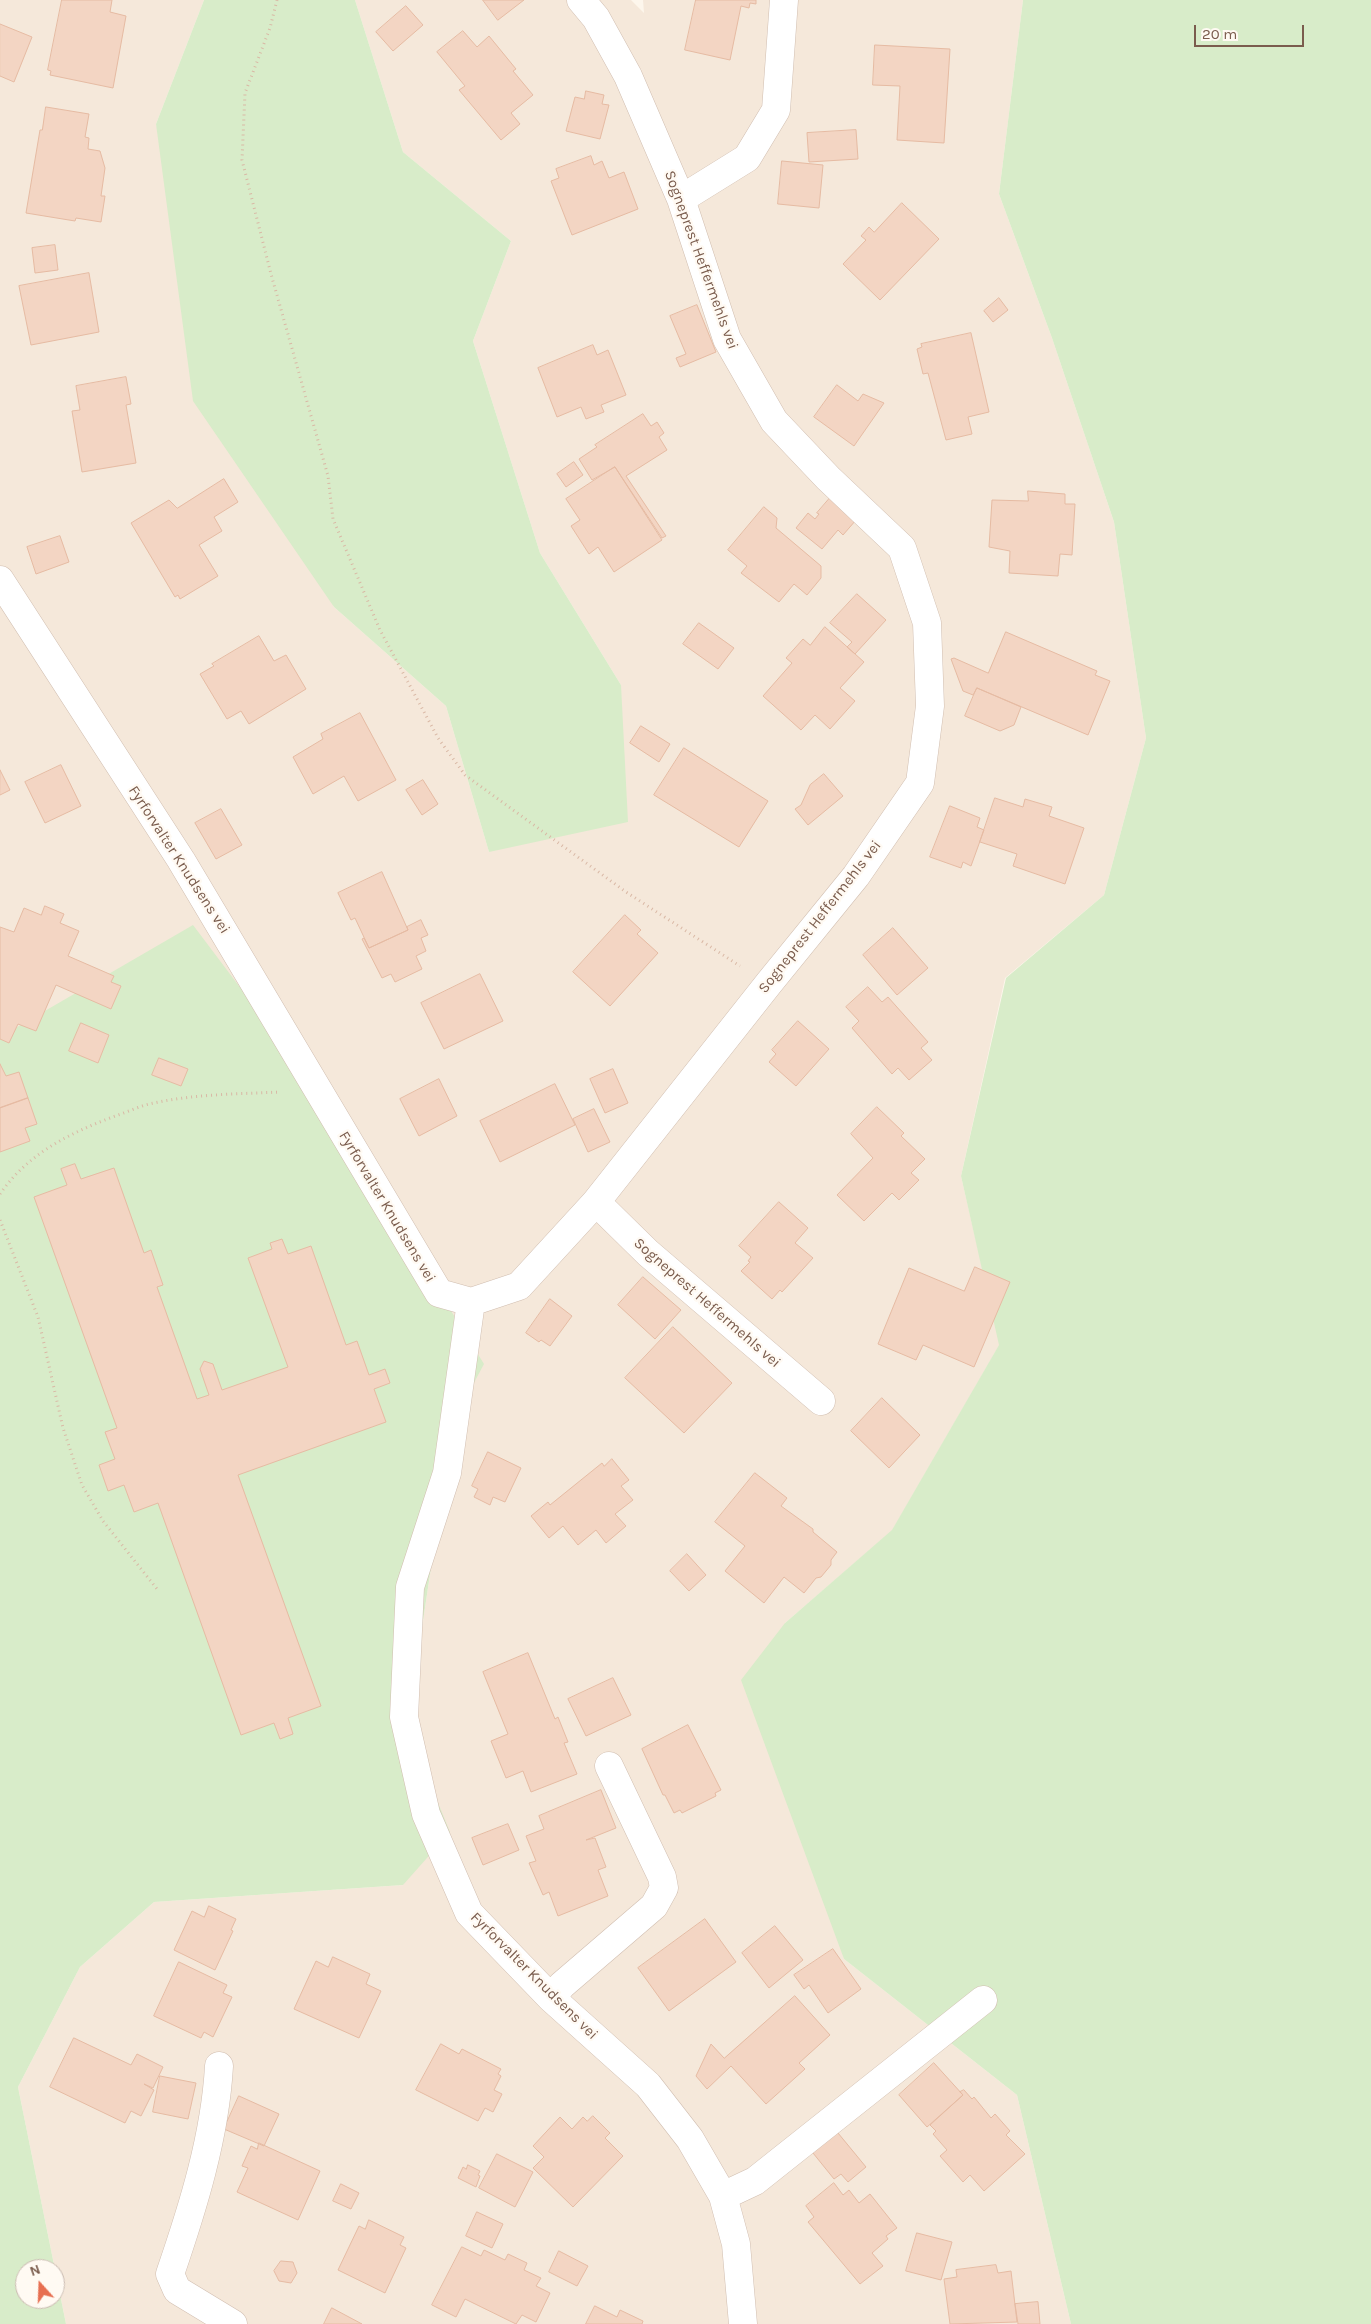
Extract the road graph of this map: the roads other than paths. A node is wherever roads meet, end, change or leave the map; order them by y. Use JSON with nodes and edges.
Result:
{"nodes":[{"id":1,"x":581,"y":0,"type":"edge"},
{"id":2,"x":784,"y":0,"type":"edge"},
{"id":3,"x":681,"y":199,"type":"junction"},
{"id":4,"x":0,"y":580,"type":"edge"},
{"id":5,"x":596,"y":1202,"type":"junction"},
{"id":6,"x":472,"y":1302,"type":"junction"},
{"id":7,"x":821,"y":1401,"type":"dead end"},
{"id":8,"x":608,"y":1766,"type":"dead end"},
{"id":9,"x":551,"y":1998,"type":"junction"},
{"id":10,"x":983,"y":2000,"type":"dead end"},
{"id":11,"x":219,"y":2066,"type":"dead end"},
{"id":12,"x":723,"y":2196,"type":"junction"},
{"id":13,"x":232,"y":2324,"type":"edge"},
{"id":14,"x":743,"y":2324,"type":"edge"}],
"edges":[{"from":1,"to":3,"type":"street","name":"Sogneprest Heffermehls vei"},
{"from":2,"to":3,"type":"street"},
{"from":3,"to":5,"type":"street","name":"Sogneprest Heffermehls vei"},
{"from":4,"to":6,"type":"street","name":"Fyrforvalter Knudsens vei"},
{"from":5,"to":6,"type":"street","name":"Sogneprest Heffermehls vei"},
{"from":5,"to":7,"type":"street","name":"Sogneprest Heffermehls vei"},
{"from":6,"to":9,"type":"street","name":"Fyrforvalter Knudsens vei"},
{"from":8,"to":9,"type":"street"},
{"from":9,"to":12,"type":"street","name":"Fyrforvalter Knudsens vei"},
{"from":10,"to":12,"type":"street"},
{"from":11,"to":13,"type":"street"},
{"from":12,"to":14,"type":"street","name":"Fyrforvalter Knudsens vei"}]}
